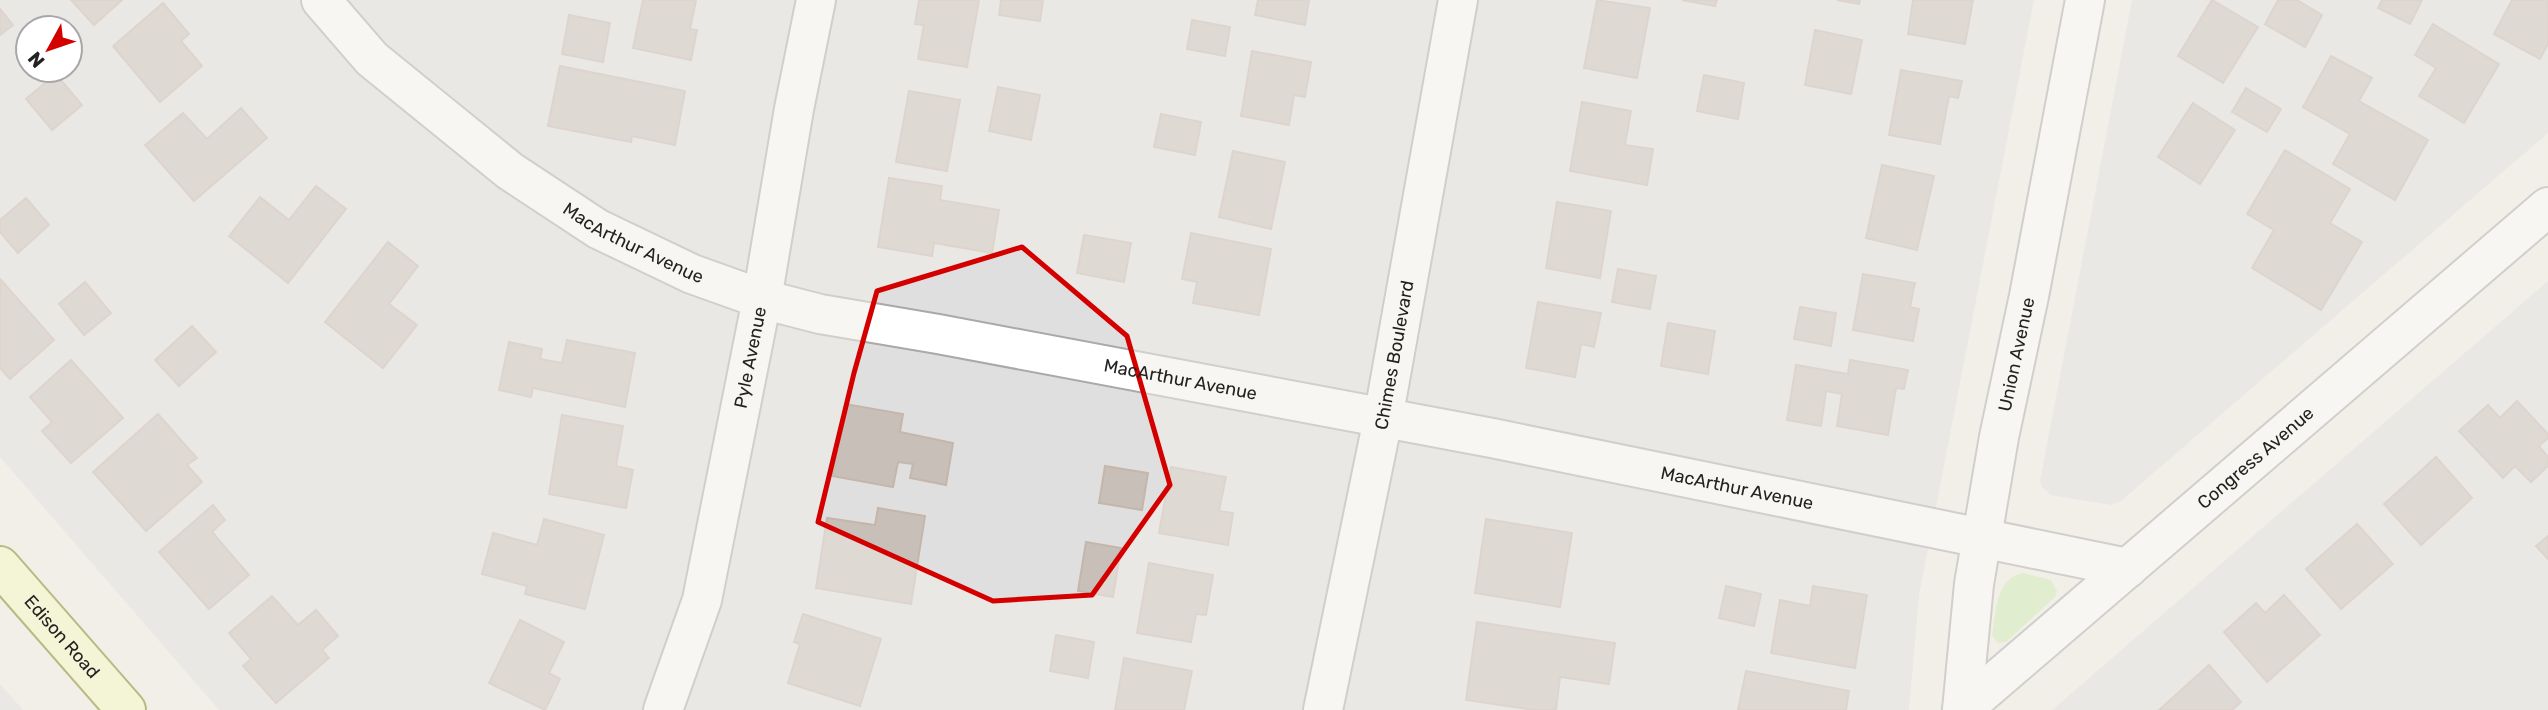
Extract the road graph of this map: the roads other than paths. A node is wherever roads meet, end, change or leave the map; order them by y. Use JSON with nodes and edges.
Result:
{"nodes":[{"id":1,"x":321,"y":0,"type":"edge"},
{"id":2,"x":816,"y":0,"type":"edge"},
{"id":3,"x":1458,"y":0,"type":"edge"},
{"id":4,"x":2085,"y":0,"type":"edge"},
{"id":5,"x":2548,"y":207,"type":"edge"},
{"id":6,"x":762,"y":299,"type":"junction"},
{"id":7,"x":1383,"y":418,"type":"junction"},
{"id":8,"x":1982,"y":536,"type":"junction"},
{"id":9,"x":0,"y":566,"type":"edge"},
{"id":10,"x":2128,"y":568,"type":"junction"},
{"id":11,"x":125,"y":710,"type":"edge"},
{"id":12,"x":663,"y":710,"type":"edge"},
{"id":13,"x":1323,"y":710,"type":"edge"},
{"id":14,"x":1962,"y":710,"type":"edge"}],
"edges":[{"from":1,"to":6,"type":"street","name":"MacArthur Avenue"},
{"from":2,"to":6,"type":"street","name":"Pyle Avenue"},
{"from":3,"to":7,"type":"street","name":"Chimes Boulevard"},
{"from":4,"to":8,"type":"street","name":"Union Avenue"},
{"from":5,"to":10,"type":"street","name":"Congress Avenue"},
{"from":6,"to":7,"type":"street","name":"MacArthur Avenue"},
{"from":6,"to":12,"type":"street","name":"Pyle Avenue"},
{"from":7,"to":8,"type":"street","name":"MacArthur Avenue"},
{"from":7,"to":13,"type":"street","name":"Chimes Boulevard"},
{"from":8,"to":10,"type":"street","name":"MacArthur Avenue"},
{"from":8,"to":14,"type":"street","name":"Union Avenue"},
{"from":9,"to":11,"type":"main road","name":"Edison Road"},
{"from":10,"to":14,"type":"street","name":"Congress Avenue"}]}
